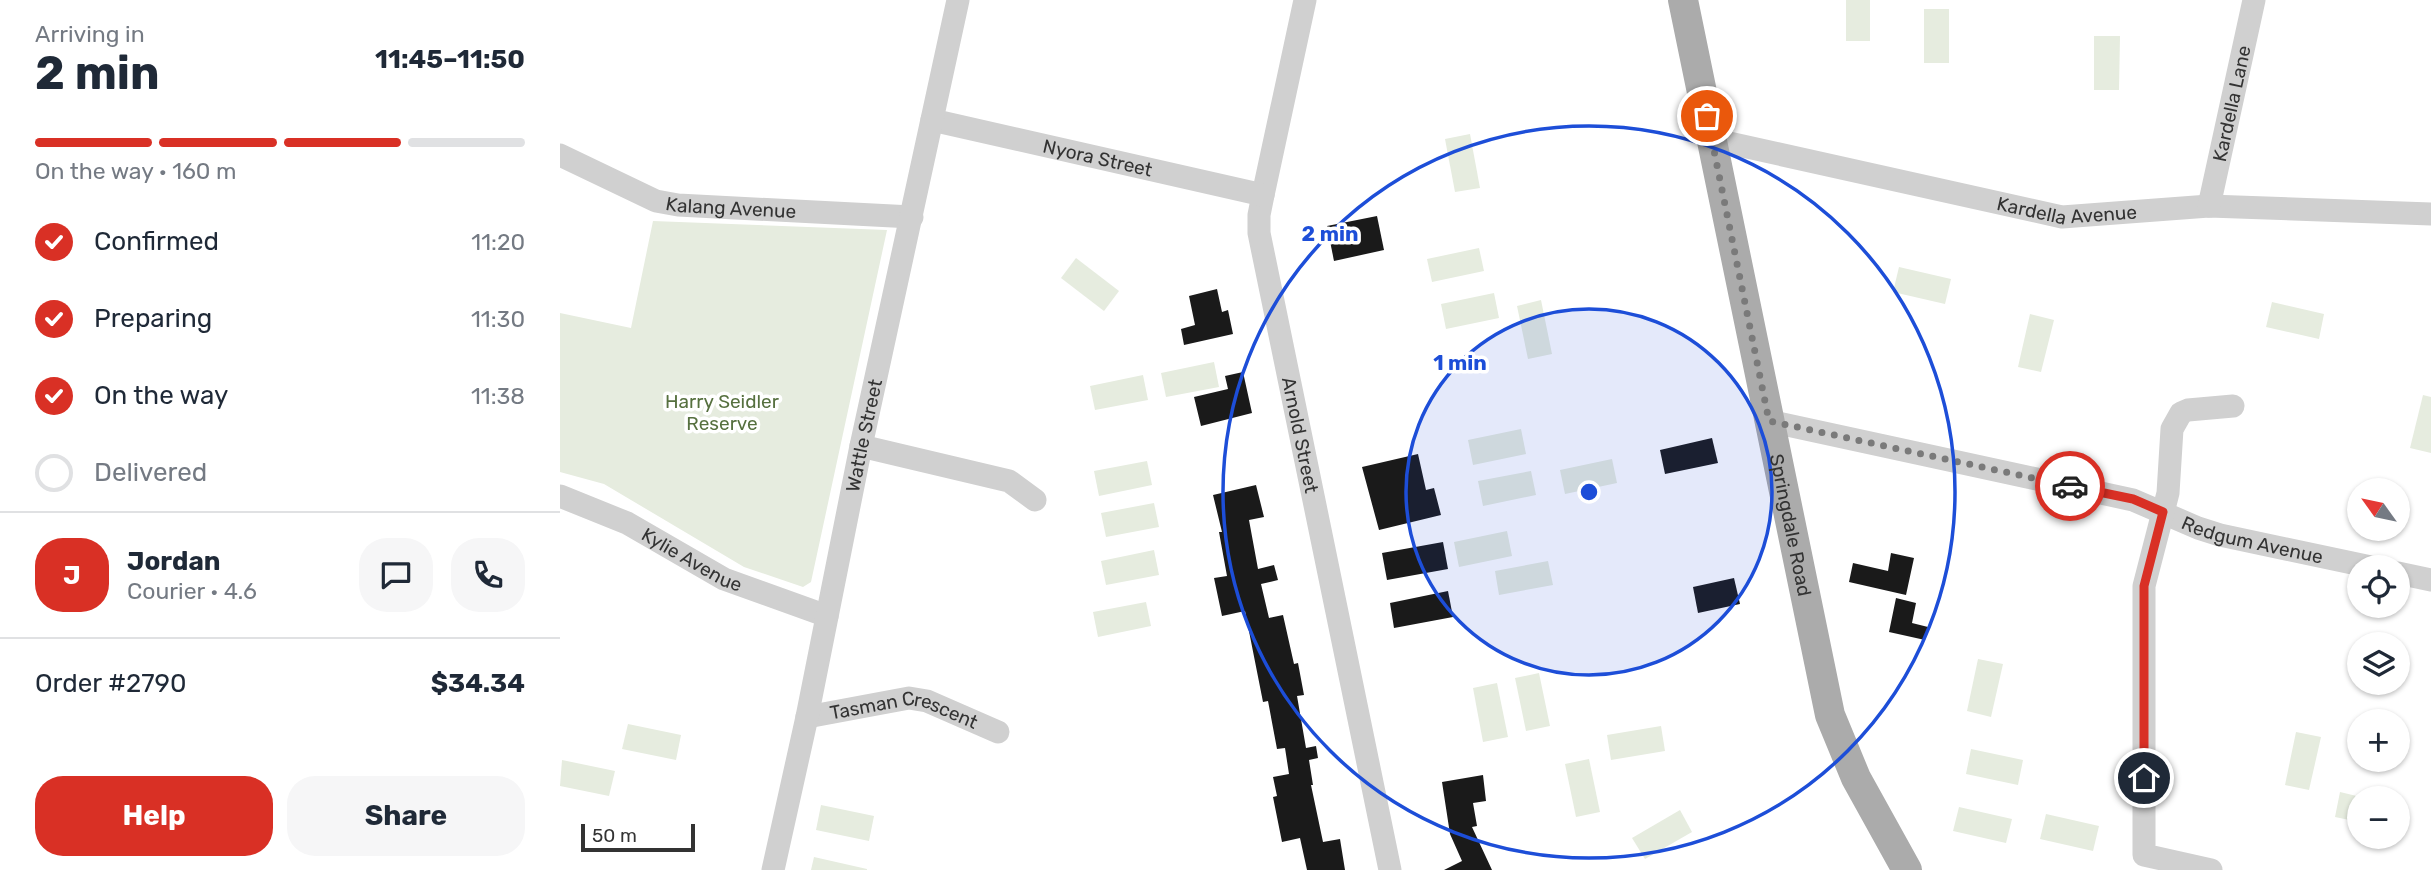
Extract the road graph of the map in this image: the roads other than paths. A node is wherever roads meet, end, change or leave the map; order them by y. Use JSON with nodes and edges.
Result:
{"nodes":[{"id":1,"x":958,"y":0,"type":"edge"},
{"id":2,"x":1306,"y":0,"type":"edge"},
{"id":3,"x":1683,"y":0,"type":"edge"},
{"id":4,"x":2254,"y":0,"type":"edge"},
{"id":5,"x":932,"y":121,"type":"junction"},
{"id":6,"x":1711,"y":139,"type":"junction"},
{"id":7,"x":560,"y":155,"type":"edge"},
{"id":8,"x":1263,"y":195,"type":"junction"},
{"id":9,"x":2208,"y":206,"type":"junction"},
{"id":10,"x":2431,"y":214,"type":"edge"},
{"id":11,"x":912,"y":216,"type":"junction"},
{"id":12,"x":2233,"y":406,"type":"dead end"},
{"id":13,"x":1769,"y":421,"type":"junction"},
{"id":14,"x":861,"y":446,"type":"junction"},
{"id":15,"x":560,"y":496,"type":"edge"},
{"id":16,"x":1035,"y":500,"type":"dead end"},
{"id":17,"x":2163,"y":512,"type":"junction"},
{"id":18,"x":2347,"y":562,"type":"edge"},
{"id":19,"x":2410,"y":576,"type":"edge"},
{"id":20,"x":2431,"y":580,"type":"edge"},
{"id":21,"x":827,"y":616,"type":"junction"},
{"id":22,"x":807,"y":717,"type":"junction"},
{"id":23,"x":998,"y":732,"type":"dead end"},
{"id":24,"x":773,"y":870,"type":"edge"},
{"id":25,"x":1390,"y":870,"type":"edge"},
{"id":26,"x":1907,"y":870,"type":"edge"},
{"id":27,"x":2211,"y":870,"type":"edge"}],
"edges":[{"from":1,"to":5,"type":"street","name":"Wattle Street"},
{"from":2,"to":8,"type":"street","name":"Arnold Street"},
{"from":3,"to":6,"type":"main road","name":"Springdale Road"},
{"from":4,"to":9,"type":"street","name":"Kardella Lane"},
{"from":5,"to":8,"type":"street","name":"Nyora Street"},
{"from":5,"to":11,"type":"street","name":"Wattle Street"},
{"from":6,"to":9,"type":"street","name":"Kardella Avenue"},
{"from":6,"to":13,"type":"main road","name":"Springdale Road"},
{"from":7,"to":11,"type":"street","name":"Kalang Avenue"},
{"from":8,"to":25,"type":"street","name":"Arnold Street"},
{"from":9,"to":10,"type":"street","name":"Kardella Avenue"},
{"from":11,"to":14,"type":"street","name":"Wattle Street"},
{"from":12,"to":17,"type":"street"},
{"from":13,"to":17,"type":"street","name":"Redgum Avenue"},
{"from":13,"to":26,"type":"main road","name":"Springdale Road"},
{"from":14,"to":16,"type":"street"},
{"from":14,"to":21,"type":"street","name":"Wattle Street"},
{"from":15,"to":21,"type":"street","name":"Kylie Avenue"},
{"from":17,"to":18,"type":"street","name":"Redgum Avenue"},
{"from":17,"to":27,"type":"street"},
{"from":19,"to":20,"type":"street"},
{"from":21,"to":22,"type":"street","name":"Wattle Street"},
{"from":22,"to":23,"type":"street","name":"Tasman Crescent"},
{"from":22,"to":24,"type":"street","name":"Wattle Street"}]}
